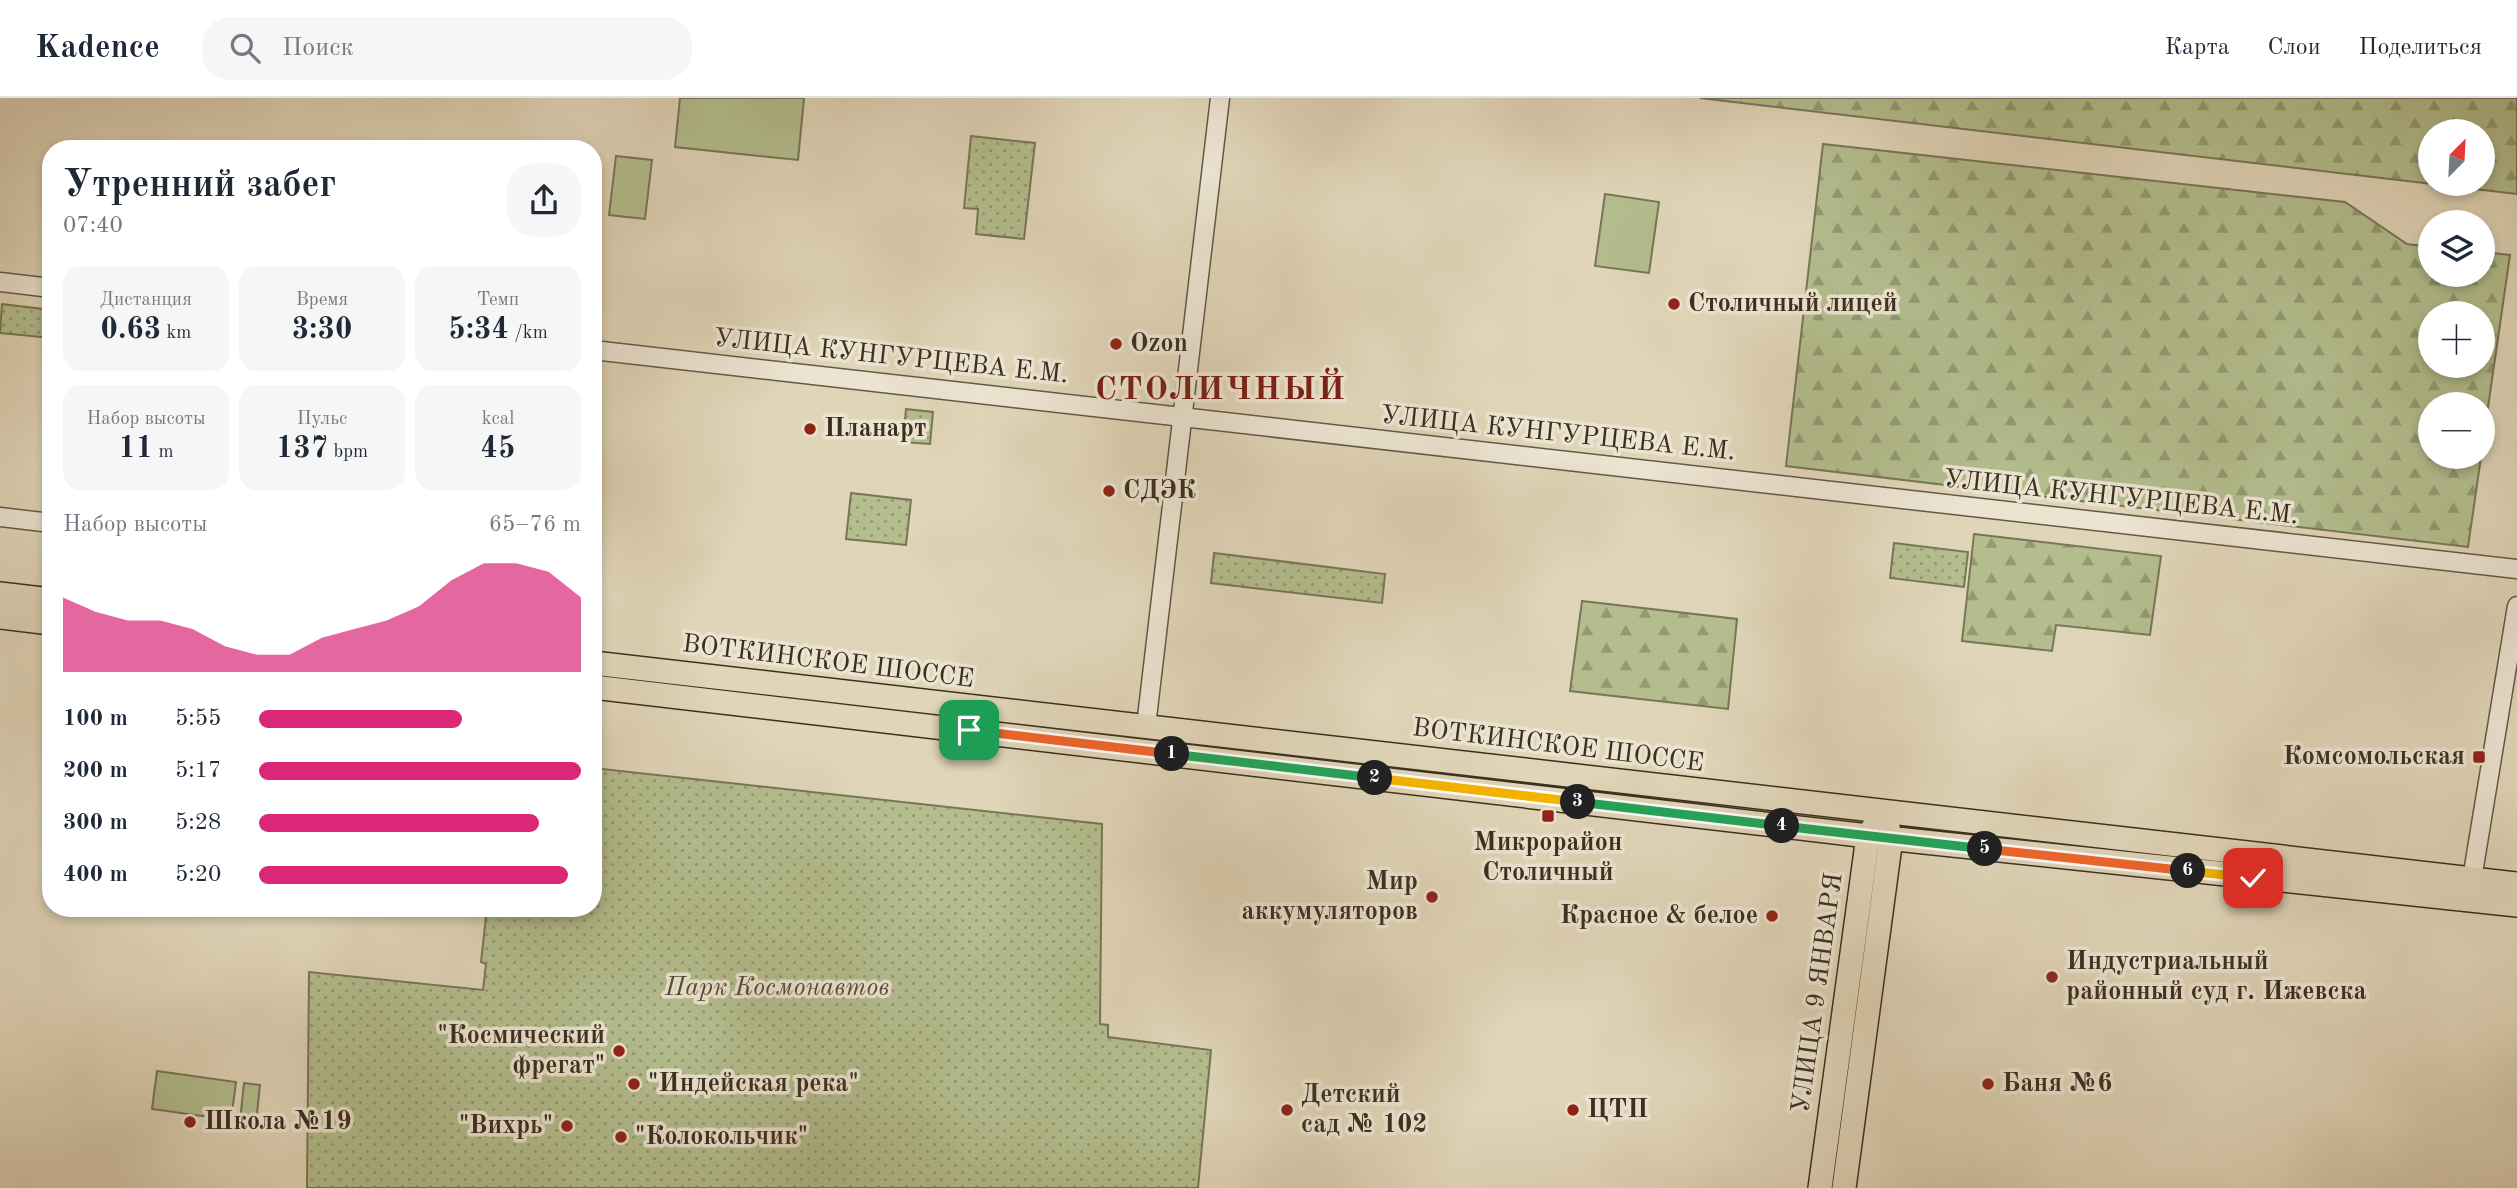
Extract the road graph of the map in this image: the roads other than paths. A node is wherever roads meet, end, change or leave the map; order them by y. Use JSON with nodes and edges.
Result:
{"nodes":[{"id":1,"x":1220,"y":98,"type":"edge"},
{"id":2,"x":0,"y":282,"type":"edge"},
{"id":3,"x":42,"y":287,"type":"edge"},
{"id":4,"x":602,"y":351,"type":"edge"},
{"id":5,"x":1182,"y":417,"type":"junction"},
{"id":6,"x":0,"y":517,"type":"edge"},
{"id":7,"x":42,"y":522,"type":"edge"},
{"id":8,"x":2517,"y":569,"type":"edge"},
{"id":9,"x":0,"y":594,"type":"edge"},
{"id":10,"x":42,"y":599,"type":"edge"},
{"id":11,"x":2517,"y":606,"type":"edge"},
{"id":12,"x":0,"y":617,"type":"edge"},
{"id":13,"x":42,"y":622,"type":"edge"},
{"id":14,"x":602,"y":664,"type":"edge"},
{"id":15,"x":602,"y":688,"type":"edge"},
{"id":16,"x":1146,"y":726,"type":"junction"},
{"id":17,"x":1883,"y":812,"type":"junction"},
{"id":18,"x":1868,"y":836,"type":"junction"},
{"id":19,"x":1891,"y":838,"type":"junction"},
{"id":20,"x":2517,"y":884,"type":"edge"},
{"id":21,"x":2470,"y":890,"type":"junction"},
{"id":22,"x":2517,"y":905,"type":"edge"},
{"id":23,"x":1819,"y":1188,"type":"edge"},
{"id":24,"x":1844,"y":1188,"type":"edge"}],
"edges":[{"from":1,"to":5,"type":"street"},
{"from":2,"to":3,"type":"street"},
{"from":4,"to":5,"type":"street","name":"УЛИЦА КУНГУРЦЕВА Е.М."},
{"from":5,"to":8,"type":"street","name":"УЛИЦА КУНГУРЦЕВА Е.М."},
{"from":5,"to":16,"type":"street"},
{"from":6,"to":7,"type":"street"},
{"from":9,"to":10,"type":"main road"},
{"from":11,"to":21,"type":"street"},
{"from":12,"to":13,"type":"main road"},
{"from":14,"to":16,"type":"main road","name":"ВОТКИНСКОЕ ШОССЕ"},
{"from":15,"to":18,"type":"main road","name":"ВОТКИНСКОЕ ШОССЕ"},
{"from":16,"to":17,"type":"main road","name":"ВОТКИНСКОЕ ШОССЕ"},
{"from":17,"to":18,"type":"main road","name":"УЛИЦА 9 ЯНВАРЯ"},
{"from":17,"to":19,"type":"main road","name":"УЛИЦА 9 ЯНВАРЯ"},
{"from":17,"to":21,"type":"main road","name":"ВОТКИНСКОЕ ШОССЕ"},
{"from":18,"to":19,"type":"main road","name":"ВОТКИНСКОЕ ШОССЕ"},
{"from":18,"to":23,"type":"main road","name":"УЛИЦА 9 ЯНВАРЯ"},
{"from":19,"to":21,"type":"main road","name":"ВОТКИНСКОЕ ШОССЕ"},
{"from":19,"to":24,"type":"main road","name":"УЛИЦА 9 ЯНВАРЯ"},
{"from":20,"to":21,"type":"main road","name":"ВОТКИНСКОЕ ШОССЕ"},
{"from":21,"to":22,"type":"main road","name":"ВОТКИНСКОЕ ШОССЕ"}]}
